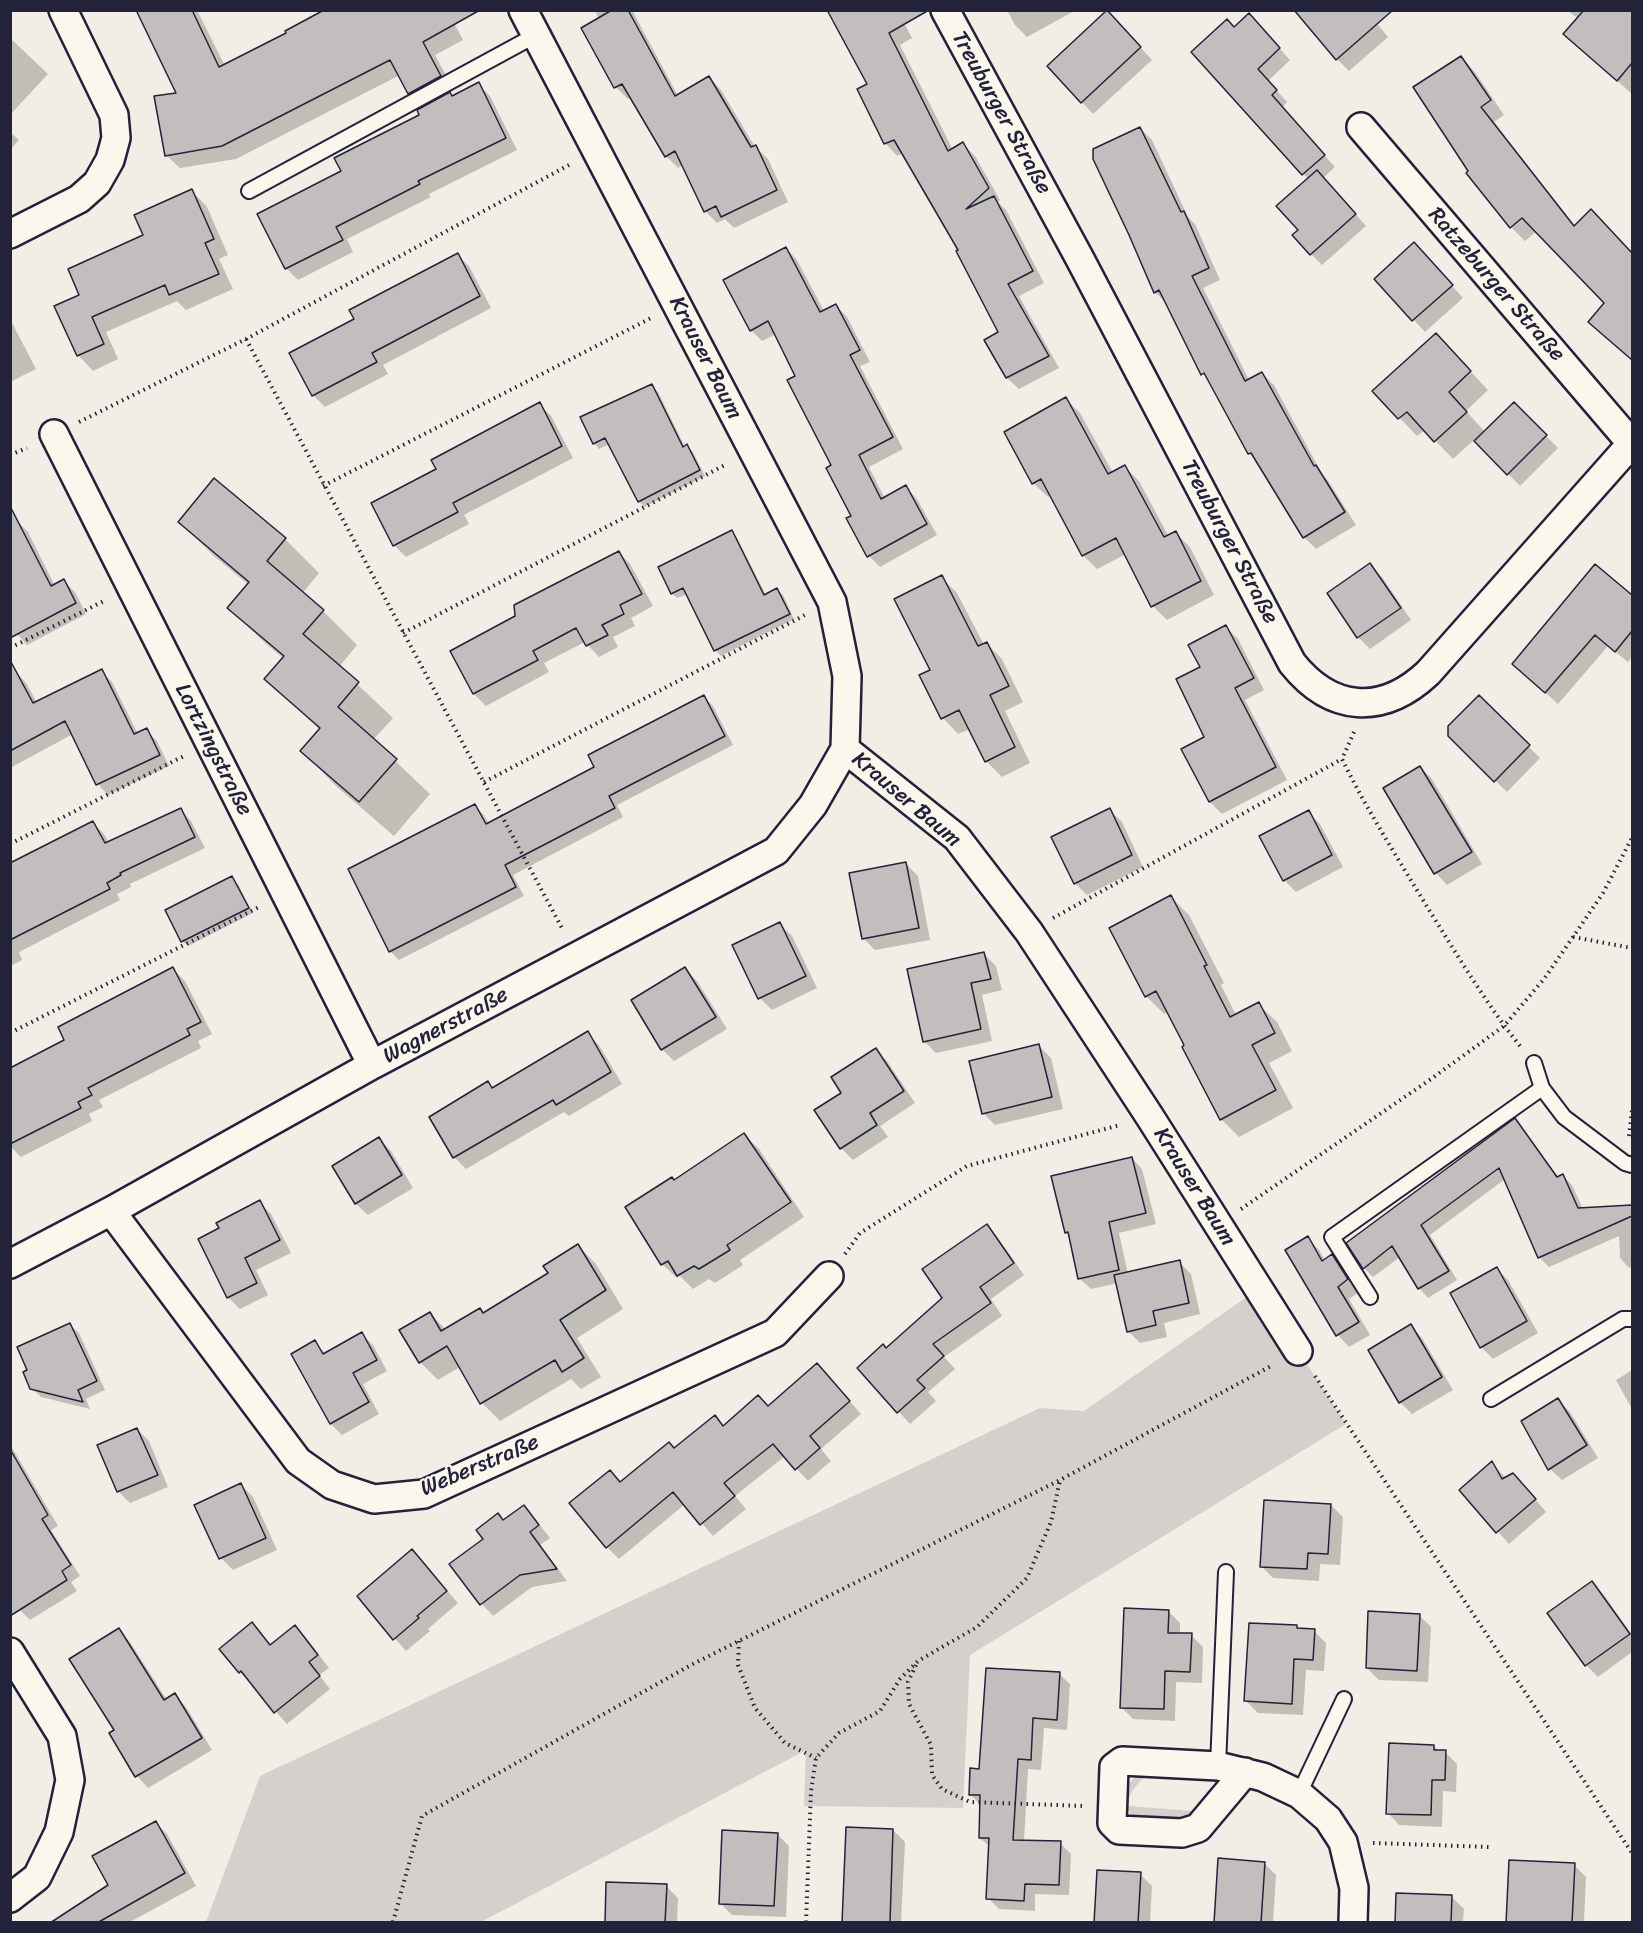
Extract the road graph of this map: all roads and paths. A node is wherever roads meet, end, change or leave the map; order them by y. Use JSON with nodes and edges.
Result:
{"nodes":[{"id":1,"x":63,"y":10,"type":"edge"},
{"id":2,"x":523,"y":10,"type":"edge"},
{"id":3,"x":945,"y":10,"type":"edge"},
{"id":4,"x":536,"y":35,"type":"junction"},
{"id":5,"x":1361,"y":127,"type":"dead end"},
{"id":6,"x":597,"y":151,"type":"junction"},
{"id":7,"x":249,"y":191,"type":"dead end"},
{"id":8,"x":10,"y":234,"type":"edge"},
{"id":9,"x":677,"y":305,"type":"junction"},
{"id":10,"x":246,"y":339,"type":"junction"},
{"id":11,"x":54,"y":434,"type":"junction"},
{"id":12,"x":1632,"y":443,"type":"edge"},
{"id":13,"x":753,"y":451,"type":"junction"},
{"id":14,"x":10,"y":455,"type":"edge"},
{"id":15,"x":323,"y":486,"type":"junction"},
{"id":16,"x":131,"y":588,"type":"junction"},
{"id":17,"x":832,"y":602,"type":"junction"},
{"id":18,"x":404,"y":633,"type":"junction"},
{"id":19,"x":10,"y":648,"type":"edge"},
{"id":20,"x":1367,"y":703,"type":"junction"},
{"id":21,"x":210,"y":743,"type":"junction"},
{"id":22,"x":844,"y":749,"type":"junction"},
{"id":23,"x":1342,"y":759,"type":"junction"},
{"id":24,"x":484,"y":782,"type":"junction"},
{"id":25,"x":1632,"y":838,"type":"edge"},
{"id":26,"x":10,"y":844,"type":"edge"},
{"id":27,"x":286,"y":893,"type":"junction"},
{"id":28,"x":1029,"y":932,"type":"junction"},
{"id":29,"x":1573,"y":937,"type":"junction"},
{"id":30,"x":1632,"y":948,"type":"edge"},
{"id":31,"x":577,"y":957,"type":"junction"},
{"id":32,"x":1504,"y":1026,"type":"junction"},
{"id":33,"x":10,"y":1033,"type":"edge"},
{"id":34,"x":1534,"y":1063,"type":"joint"},
{"id":35,"x":372,"y":1065,"type":"junction"},
{"id":36,"x":1542,"y":1088,"type":"junction"},
{"id":37,"x":1150,"y":1117,"type":"junction"},
{"id":38,"x":1632,"y":1165,"type":"edge"},
{"id":39,"x":111,"y":1211,"type":"junction"},
{"id":40,"x":1218,"y":1225,"type":"junction"},
{"id":41,"x":10,"y":1264,"type":"edge"},
{"id":42,"x":829,"y":1276,"type":"joint"},
{"id":43,"x":1370,"y":1298,"type":"dead end"},
{"id":44,"x":1632,"y":1319,"type":"edge"},
{"id":45,"x":1298,"y":1351,"type":"junction"},
{"id":46,"x":1491,"y":1399,"type":"dead end"},
{"id":47,"x":1060,"y":1479,"type":"junction"},
{"id":48,"x":1226,"y":1572,"type":"dead end"},
{"id":49,"x":739,"y":1641,"type":"junction"},
{"id":50,"x":10,"y":1652,"type":"edge"},
{"id":51,"x":918,"y":1661,"type":"junction"},
{"id":52,"x":1344,"y":1699,"type":"dead end"},
{"id":53,"x":816,"y":1758,"type":"junction"},
{"id":54,"x":1218,"y":1767,"type":"junction"},
{"id":55,"x":1245,"y":1772,"type":"junction"},
{"id":56,"x":1299,"y":1794,"type":"junction"},
{"id":57,"x":1113,"y":1807,"type":"junction"},
{"id":58,"x":1343,"y":1842,"type":"junction"},
{"id":59,"x":1490,"y":1847,"type":"dead end"},
{"id":60,"x":1632,"y":1854,"type":"edge"},
{"id":61,"x":10,"y":1898,"type":"edge"},
{"id":62,"x":393,"y":1923,"type":"edge"},
{"id":63,"x":806,"y":1923,"type":"edge"},
{"id":64,"x":1353,"y":1923,"type":"edge"}],
"edges":[{"from":1,"to":8,"type":"street"},
{"from":2,"to":4,"type":"street","name":"Krauser Baum"},
{"from":3,"to":20,"type":"street","name":"Treuburger Straße"},
{"from":4,"to":6,"type":"street","name":"Krauser Baum"},
{"from":4,"to":7,"type":"lane"},
{"from":5,"to":12,"type":"street","name":"Ratzeburger Straße"},
{"from":6,"to":9,"type":"street","name":"Krauser Baum"},
{"from":6,"to":10,"type":"path"},
{"from":9,"to":13,"type":"street","name":"Krauser Baum"},
{"from":9,"to":15,"type":"path"},
{"from":10,"to":11,"type":"path"},
{"from":10,"to":15,"type":"path"},
{"from":11,"to":14,"type":"path"},
{"from":11,"to":16,"type":"street","name":"Lortzingstraße"},
{"from":12,"to":20,"type":"street","name":"Treuburger Straße"},
{"from":13,"to":17,"type":"street","name":"Krauser Baum"},
{"from":13,"to":18,"type":"path"},
{"from":15,"to":18,"type":"path"},
{"from":16,"to":19,"type":"path"},
{"from":16,"to":21,"type":"street","name":"Lortzingstraße"},
{"from":17,"to":22,"type":"street","name":"Krauser Baum"},
{"from":17,"to":24,"type":"path"},
{"from":18,"to":24,"type":"path"},
{"from":20,"to":23,"type":"path"},
{"from":21,"to":26,"type":"path"},
{"from":21,"to":27,"type":"street","name":"Lortzingstraße"},
{"from":22,"to":28,"type":"street","name":"Krauser Baum"},
{"from":22,"to":31,"type":"street","name":"Wagnerstraße"},
{"from":23,"to":28,"type":"path"},
{"from":23,"to":32,"type":"path"},
{"from":24,"to":31,"type":"path"},
{"from":25,"to":29,"type":"path"},
{"from":27,"to":33,"type":"path"},
{"from":27,"to":35,"type":"street","name":"Lortzingstraße"},
{"from":28,"to":37,"type":"street","name":"Krauser Baum"},
{"from":29,"to":30,"type":"path"},
{"from":29,"to":32,"type":"path"},
{"from":31,"to":35,"type":"street","name":"Wagnerstraße"},
{"from":32,"to":34,"type":"path"},
{"from":32,"to":40,"type":"path"},
{"from":34,"to":36,"type":"lane"},
{"from":35,"to":39,"type":"street","name":"Wagnerstraße"},
{"from":36,"to":38,"type":"lane"},
{"from":36,"to":43,"type":"lane"},
{"from":37,"to":40,"type":"street","name":"Krauser Baum"},
{"from":37,"to":42,"type":"path"},
{"from":39,"to":41,"type":"street","name":"Wagnerstraße"},
{"from":39,"to":42,"type":"street","name":"Weberstraße"},
{"from":40,"to":45,"type":"street","name":"Krauser Baum"},
{"from":44,"to":46,"type":"lane"},
{"from":45,"to":47,"type":"path"},
{"from":45,"to":60,"type":"path"},
{"from":47,"to":49,"type":"path"},
{"from":47,"to":51,"type":"path"},
{"from":48,"to":54,"type":"lane"},
{"from":49,"to":53,"type":"path"},
{"from":49,"to":62,"type":"path"},
{"from":50,"to":61,"type":"street"},
{"from":51,"to":53,"type":"path"},
{"from":51,"to":57,"type":"path"},
{"from":52,"to":56,"type":"lane"},
{"from":53,"to":63,"type":"path"},
{"from":54,"to":55,"type":"street"},
{"from":54,"to":57,"type":"street"},
{"from":55,"to":56,"type":"street"},
{"from":55,"to":57,"type":"street"},
{"from":56,"to":58,"type":"street"},
{"from":58,"to":59,"type":"path"},
{"from":58,"to":64,"type":"street"}]}
